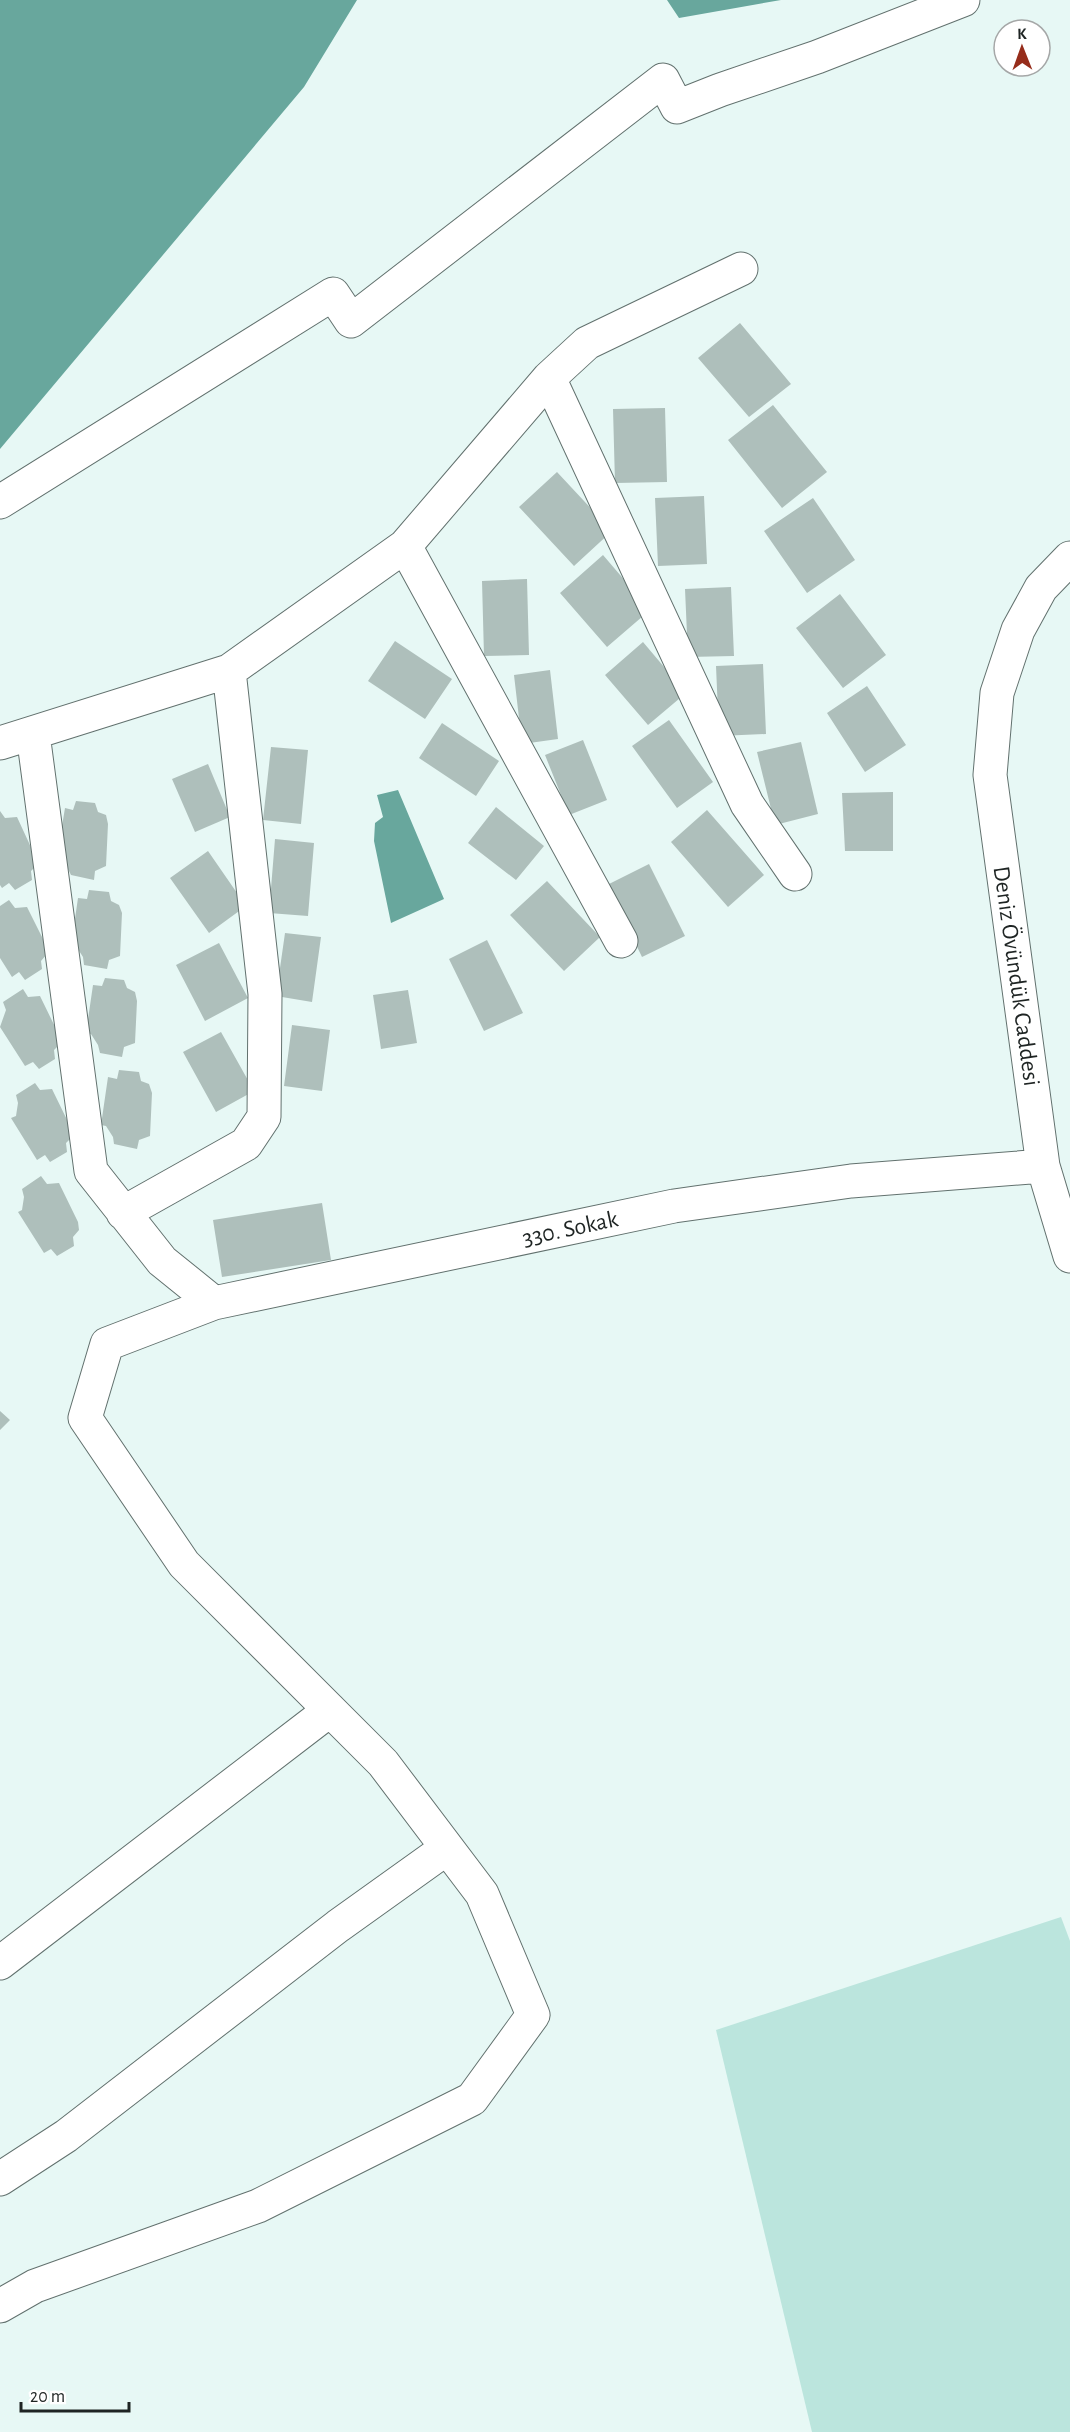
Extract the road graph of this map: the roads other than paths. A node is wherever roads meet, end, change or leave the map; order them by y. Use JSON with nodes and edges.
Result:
{"nodes":[{"id":1,"x":963,"y":0,"type":"edge"},
{"id":2,"x":741,"y":269,"type":"dead end"},
{"id":3,"x":549,"y":378,"type":"junction"},
{"id":4,"x":0,"y":502,"type":"edge"},
{"id":5,"x":405,"y":546,"type":"junction"},
{"id":6,"x":1070,"y":558,"type":"edge"},
{"id":7,"x":229,"y":671,"type":"junction"},
{"id":8,"x":33,"y":734,"type":"junction"},
{"id":9,"x":0,"y":743,"type":"edge"},
{"id":10,"x":795,"y":874,"type":"dead end"},
{"id":11,"x":621,"y":941,"type":"dead end"},
{"id":12,"x":1043,"y":1166,"type":"junction"},
{"id":13,"x":123,"y":1213,"type":"junction"},
{"id":14,"x":1070,"y":1256,"type":"edge"},
{"id":15,"x":214,"y":1303,"type":"junction"},
{"id":16,"x":330,"y":1710,"type":"junction"},
{"id":17,"x":447,"y":1848,"type":"junction"},
{"id":18,"x":0,"y":1963,"type":"edge"},
{"id":19,"x":0,"y":2179,"type":"edge"},
{"id":20,"x":0,"y":2306,"type":"edge"}],
"edges":[{"from":1,"to":4,"type":"street"},
{"from":2,"to":3,"type":"street"},
{"from":3,"to":5,"type":"street"},
{"from":3,"to":10,"type":"street"},
{"from":5,"to":7,"type":"street"},
{"from":5,"to":11,"type":"street"},
{"from":6,"to":12,"type":"street","name":"Deniz Övündük Caddesi"},
{"from":7,"to":8,"type":"street"},
{"from":7,"to":13,"type":"street"},
{"from":8,"to":9,"type":"street"},
{"from":8,"to":13,"type":"street"},
{"from":12,"to":14,"type":"street","name":"Deniz Övündük Caddesi"},
{"from":12,"to":15,"type":"street","name":"330. Sokak"},
{"from":13,"to":15,"type":"street"},
{"from":15,"to":16,"type":"street","name":"330. Sokak"},
{"from":16,"to":17,"type":"street"},
{"from":16,"to":18,"type":"street"},
{"from":17,"to":19,"type":"street"},
{"from":17,"to":20,"type":"street"}]}
